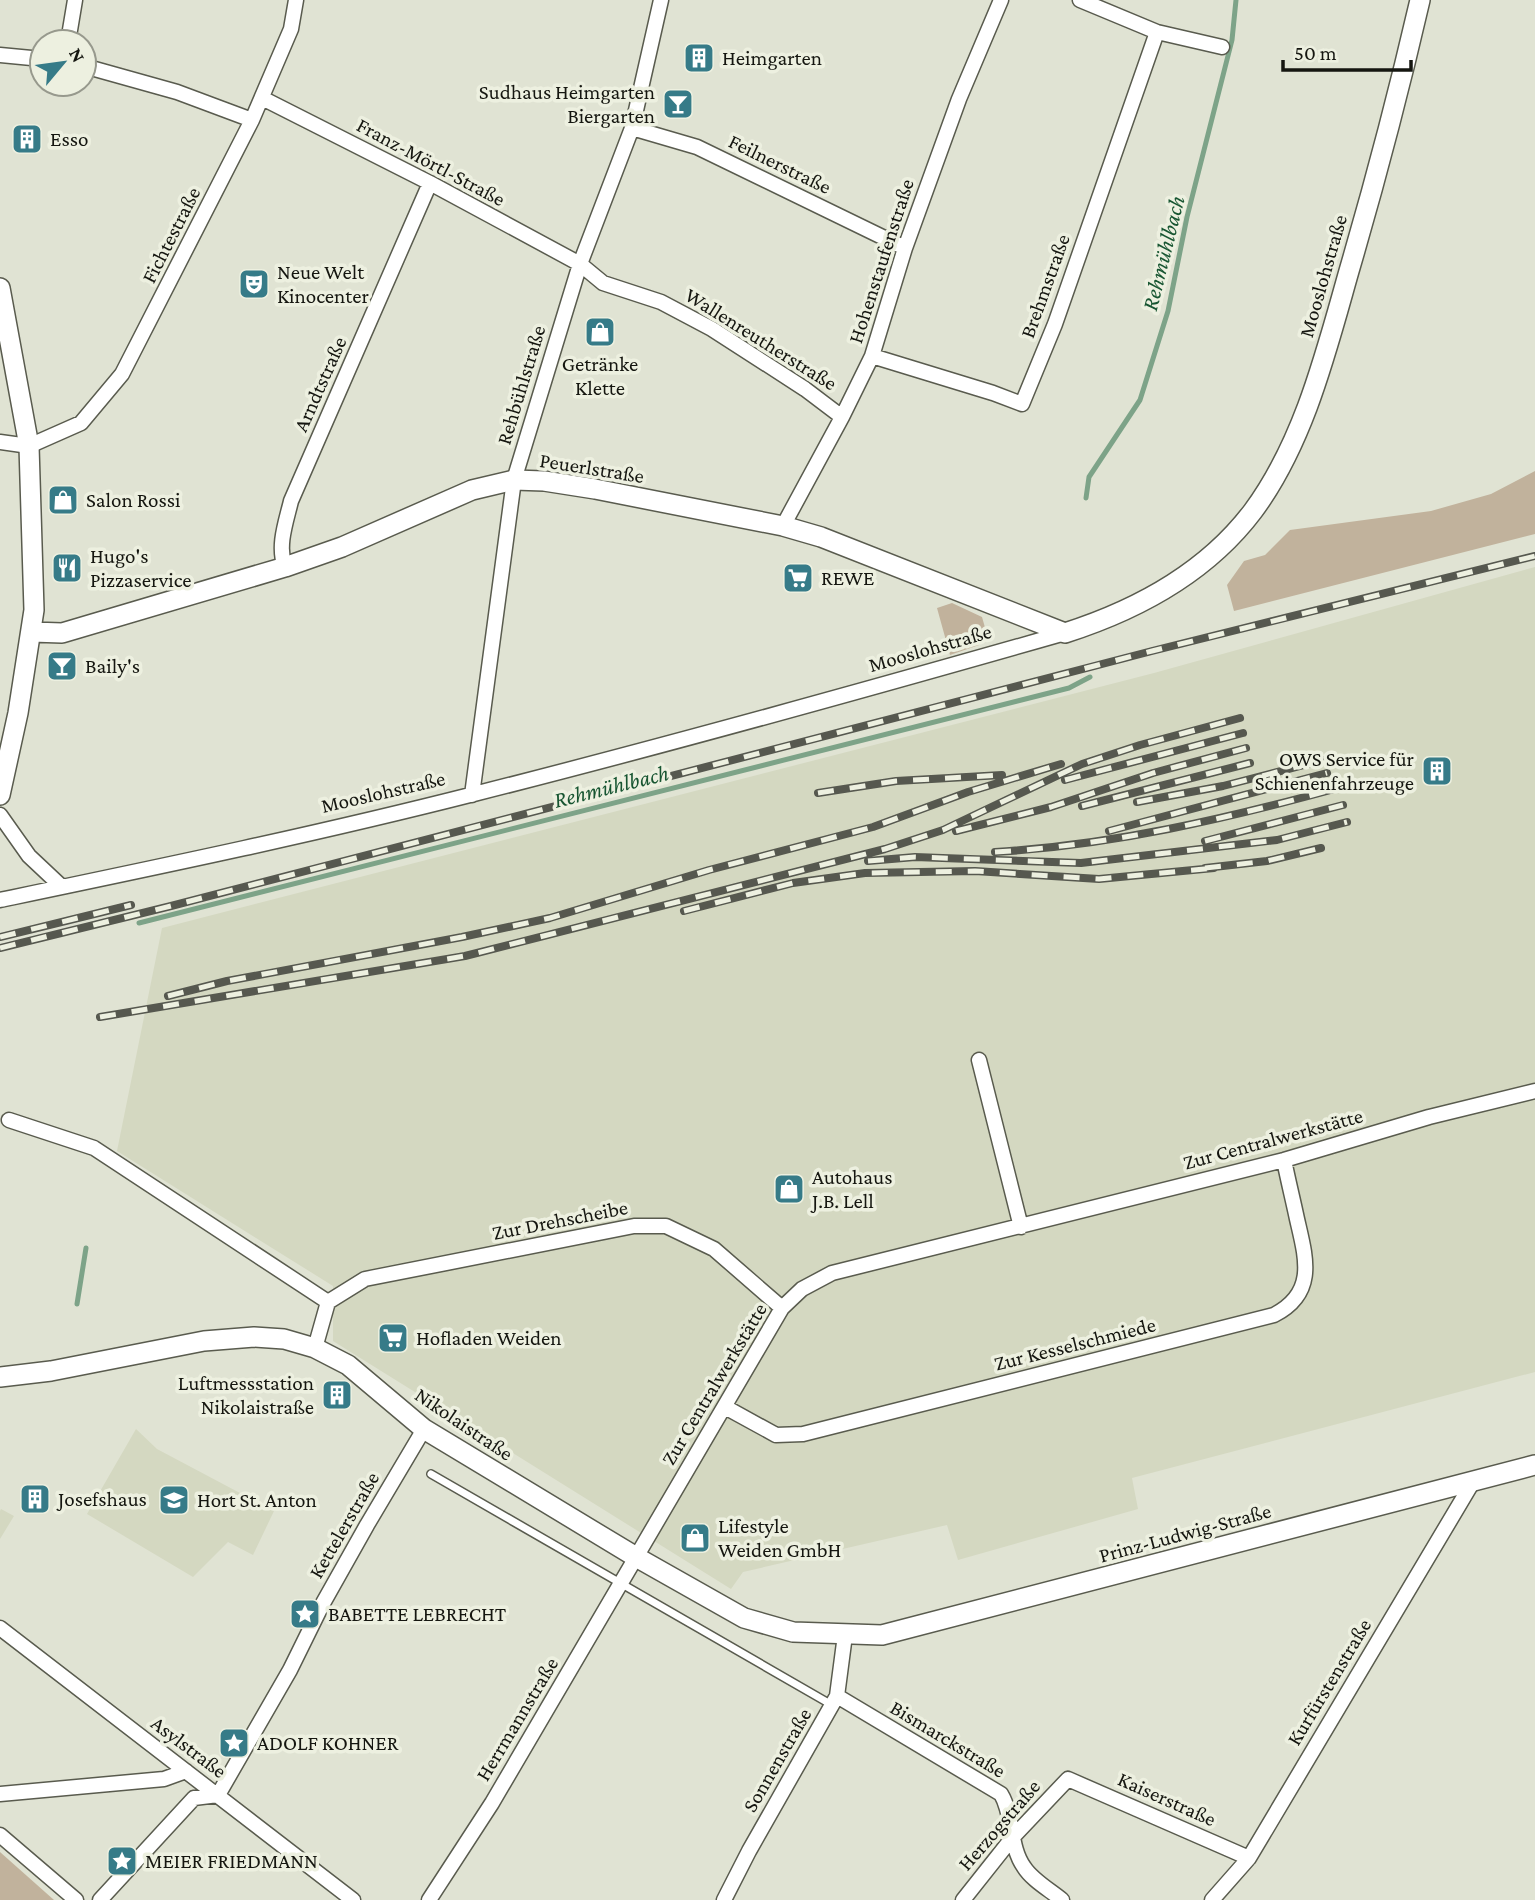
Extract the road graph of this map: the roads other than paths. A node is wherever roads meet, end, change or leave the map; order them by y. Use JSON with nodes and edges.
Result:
{"nodes":[{"id":1,"x":75,"y":0,"type":"edge"},
{"id":2,"x":296,"y":0,"type":"edge"},
{"id":3,"x":661,"y":0,"type":"edge"},
{"id":4,"x":1001,"y":0,"type":"edge"},
{"id":5,"x":1080,"y":0,"type":"edge"},
{"id":6,"x":1420,"y":0,"type":"edge"},
{"id":7,"x":70,"y":28,"type":"edge"},
{"id":8,"x":1157,"y":32,"type":"junction"},
{"id":9,"x":1222,"y":47,"type":"dead end"},
{"id":10,"x":0,"y":55,"type":"edge"},
{"id":11,"x":28,"y":58,"type":"edge"},
{"id":12,"x":98,"y":70,"type":"edge"},
{"id":13,"x":262,"y":98,"type":"junction"},
{"id":14,"x":252,"y":120,"type":"junction"},
{"id":15,"x":632,"y":128,"type":"junction"},
{"id":16,"x":430,"y":183,"type":"junction"},
{"id":17,"x":905,"y":248,"type":"junction"},
{"id":18,"x":580,"y":264,"type":"junction"},
{"id":19,"x":0,"y":288,"type":"edge"},
{"id":20,"x":873,"y":356,"type":"junction"},
{"id":21,"x":842,"y":417,"type":"junction"},
{"id":22,"x":0,"y":442,"type":"edge"},
{"id":23,"x":29,"y":446,"type":"junction"},
{"id":24,"x":514,"y":480,"type":"junction"},
{"id":25,"x":783,"y":526,"type":"junction"},
{"id":26,"x":285,"y":567,"type":"junction"},
{"id":27,"x":32,"y":632,"type":"junction"},
{"id":28,"x":1065,"y":633,"type":"junction"},
{"id":29,"x":9,"y":713,"type":"edge"},
{"id":30,"x":0,"y":795,"type":"edge"},
{"id":31,"x":472,"y":795,"type":"junction"},
{"id":32,"x":0,"y":815,"type":"edge"},
{"id":33,"x":62,"y":887,"type":"junction"},
{"id":34,"x":0,"y":900,"type":"edge"},
{"id":35,"x":979,"y":1060,"type":"dead end"},
{"id":36,"x":1535,"y":1091,"type":"edge"},
{"id":37,"x":9,"y":1120,"type":"dead end"},
{"id":38,"x":1284,"y":1160,"type":"junction"},
{"id":39,"x":1021,"y":1227,"type":"junction"},
{"id":40,"x":328,"y":1302,"type":"junction"},
{"id":41,"x":782,"y":1308,"type":"junction"},
{"id":42,"x":315,"y":1348,"type":"junction"},
{"id":43,"x":0,"y":1377,"type":"edge"},
{"id":44,"x":725,"y":1407,"type":"junction"},
{"id":45,"x":424,"y":1429,"type":"junction"},
{"id":46,"x":1535,"y":1465,"type":"edge"},
{"id":47,"x":431,"y":1474,"type":"dead end"},
{"id":48,"x":1474,"y":1480,"type":"junction"},
{"id":49,"x":636,"y":1557,"type":"junction"},
{"id":50,"x":621,"y":1582,"type":"junction"},
{"id":51,"x":0,"y":1628,"type":"edge"},
{"id":52,"x":845,"y":1635,"type":"junction"},
{"id":53,"x":835,"y":1701,"type":"junction"},
{"id":54,"x":186,"y":1771,"type":"junction"},
{"id":55,"x":1068,"y":1779,"type":"joint"},
{"id":56,"x":0,"y":1794,"type":"edge"},
{"id":57,"x":218,"y":1795,"type":"junction"},
{"id":58,"x":0,"y":1835,"type":"edge"},
{"id":59,"x":1013,"y":1837,"type":"junction"},
{"id":60,"x":1249,"y":1858,"type":"junction"},
{"id":61,"x":731,"y":1897,"type":"edge"},
{"id":62,"x":76,"y":1900,"type":"edge"},
{"id":63,"x":100,"y":1900,"type":"edge"},
{"id":64,"x":353,"y":1900,"type":"edge"},
{"id":65,"x":429,"y":1900,"type":"edge"},
{"id":66,"x":963,"y":1900,"type":"edge"},
{"id":67,"x":1062,"y":1900,"type":"edge"},
{"id":68,"x":1212,"y":1900,"type":"edge"}],
"edges":[{"from":1,"to":7,"type":"street"},
{"from":2,"to":13,"type":"street","name":"Fichtestraße"},
{"from":3,"to":15,"type":"street","name":"Rehbühlstraße"},
{"from":4,"to":17,"type":"street","name":"Hohenstaufenstraße"},
{"from":5,"to":8,"type":"street"},
{"from":6,"to":28,"type":"main road","name":"Mooslohstraße"},
{"from":8,"to":9,"type":"street"},
{"from":8,"to":20,"type":"street","name":"Brehmstraße"},
{"from":10,"to":11,"type":"street"},
{"from":12,"to":14,"type":"street"},
{"from":13,"to":14,"type":"street","name":"Fichtestraße"},
{"from":13,"to":16,"type":"street","name":"Franz-Mörtl-Straße"},
{"from":14,"to":23,"type":"street","name":"Fichtestraße"},
{"from":15,"to":17,"type":"street","name":"Feilnerstraße"},
{"from":15,"to":18,"type":"street","name":"Rehbühlstraße"},
{"from":16,"to":18,"type":"street","name":"Franz-Mörtl-Straße"},
{"from":16,"to":26,"type":"street","name":"Arndtstraße"},
{"from":17,"to":20,"type":"street","name":"Hohenstaufenstraße"},
{"from":18,"to":21,"type":"street","name":"Wallenreutherstraße"},
{"from":18,"to":24,"type":"street","name":"Rehbühlstraße"},
{"from":19,"to":23,"type":"main road"},
{"from":20,"to":21,"type":"street","name":"Hohenstaufenstraße"},
{"from":21,"to":25,"type":"street","name":"Hohenstaufenstraße"},
{"from":22,"to":23,"type":"street"},
{"from":23,"to":27,"type":"main road"},
{"from":24,"to":25,"type":"main road","name":"Peuerlstraße"},
{"from":24,"to":26,"type":"main road","name":"Peuerlstraße"},
{"from":24,"to":31,"type":"street","name":"Rehbühlstraße"},
{"from":25,"to":28,"type":"main road","name":"Peuerlstraße"},
{"from":26,"to":27,"type":"main road","name":"Peuerlstraße"},
{"from":27,"to":29,"type":"main road"},
{"from":28,"to":31,"type":"street","name":"Mooslohstraße"},
{"from":29,"to":30,"type":"main road"},
{"from":31,"to":33,"type":"street","name":"Mooslohstraße"},
{"from":32,"to":33,"type":"street"},
{"from":33,"to":34,"type":"street","name":"Mooslohstraße"},
{"from":35,"to":39,"type":"street"},
{"from":36,"to":38,"type":"street","name":"Zur Centralwerkstätte"},
{"from":37,"to":40,"type":"street"},
{"from":38,"to":39,"type":"street","name":"Zur Centralwerkstätte"},
{"from":38,"to":44,"type":"street","name":"Zur Kesselschmiede"},
{"from":39,"to":41,"type":"street","name":"Zur Centralwerkstätte"},
{"from":40,"to":41,"type":"street","name":"Zur Drehscheibe"},
{"from":40,"to":42,"type":"street"},
{"from":41,"to":44,"type":"street","name":"Zur Centralwerkstätte"},
{"from":42,"to":43,"type":"main road","name":"Nikolaistraße"},
{"from":42,"to":45,"type":"main road","name":"Nikolaistraße"},
{"from":44,"to":49,"type":"street","name":"Zur Centralwerkstätte"},
{"from":45,"to":49,"type":"main road","name":"Nikolaistraße"},
{"from":45,"to":57,"type":"street","name":"Kettelerstraße"},
{"from":46,"to":48,"type":"main road","name":"Prinz-Ludwig-Straße"},
{"from":47,"to":50,"type":"lane"},
{"from":48,"to":52,"type":"main road","name":"Prinz-Ludwig-Straße"},
{"from":48,"to":60,"type":"street","name":"Kurfürstenstraße"},
{"from":49,"to":50,"type":"street","name":"Herrmannstraße"},
{"from":49,"to":52,"type":"main road","name":"Nikolaistraße"},
{"from":50,"to":53,"type":"lane"},
{"from":50,"to":65,"type":"street","name":"Herrmannstraße"},
{"from":51,"to":54,"type":"street","name":"Asylstraße"},
{"from":52,"to":53,"type":"street","name":"Sonnenstraße"},
{"from":53,"to":59,"type":"street","name":"Bismarckstraße"},
{"from":53,"to":61,"type":"street","name":"Sonnenstraße"},
{"from":54,"to":56,"type":"street"},
{"from":54,"to":57,"type":"street","name":"Asylstraße"},
{"from":55,"to":59,"type":"street","name":"Herzogstraße"},
{"from":55,"to":60,"type":"street","name":"Kaiserstraße"},
{"from":57,"to":63,"type":"street"},
{"from":57,"to":64,"type":"street","name":"Asylstraße"},
{"from":58,"to":62,"type":"street"},
{"from":59,"to":66,"type":"street","name":"Herzogstraße"},
{"from":59,"to":67,"type":"street","name":"Bismarckstraße"},
{"from":60,"to":68,"type":"street","name":"Kurfürstenstraße"}]}
